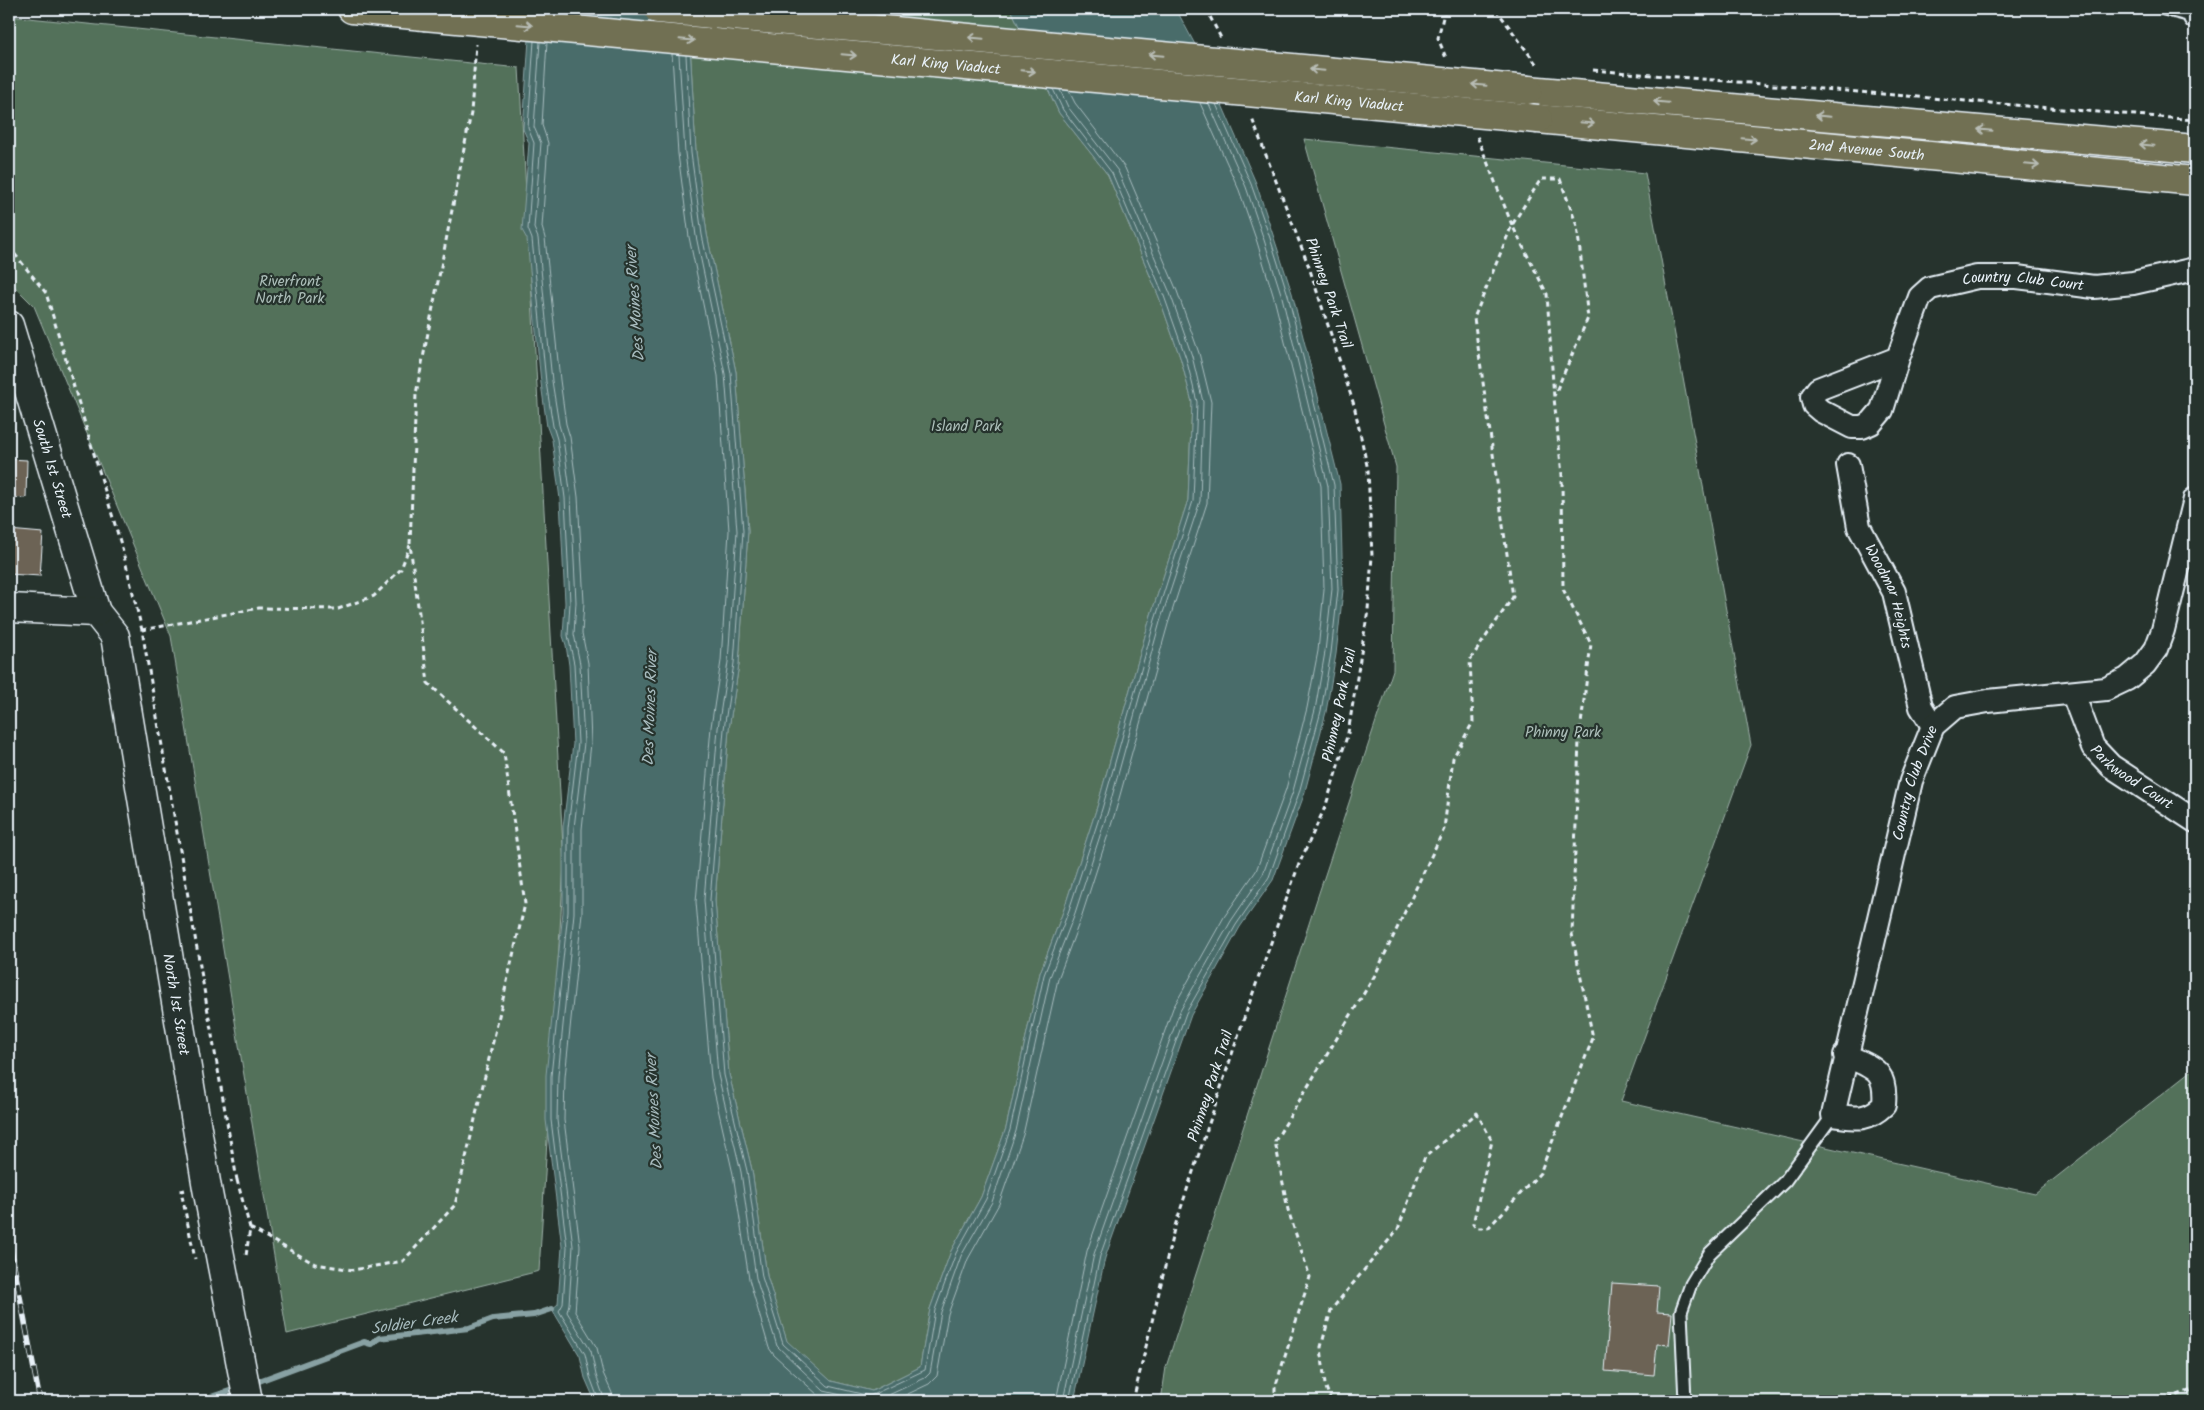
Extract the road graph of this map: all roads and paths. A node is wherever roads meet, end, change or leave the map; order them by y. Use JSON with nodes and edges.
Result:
{"nodes":[{"id":1,"x":352,"y":9,"type":"edge"},
{"id":2,"x":658,"y":9,"type":"edge"},
{"id":3,"x":1206,"y":9,"type":"edge"},
{"id":4,"x":1496,"y":9,"type":"edge"},
{"id":5,"x":2164,"y":9,"type":"edge"},
{"id":6,"x":2195,"y":16,"type":"edge"},
{"id":7,"x":476,"y":37,"type":"dead end"},
{"id":8,"x":1222,"y":40,"type":"dead end"},
{"id":9,"x":1547,"y":66,"type":"dead end"},
{"id":10,"x":1587,"y":69,"type":"dead end"},
{"id":11,"x":1250,"y":114,"type":"dead end"},
{"id":12,"x":1538,"y":119,"type":"joint"},
{"id":13,"x":2195,"y":120,"type":"edge"},
{"id":14,"x":2195,"y":149,"type":"edge"},
{"id":15,"x":2195,"y":181,"type":"edge"},
{"id":16,"x":1512,"y":226,"type":"junction"},
{"id":17,"x":9,"y":246,"type":"edge"},
{"id":18,"x":2195,"y":269,"type":"edge"},
{"id":19,"x":9,"y":325,"type":"edge"},
{"id":20,"x":1898,"y":358,"type":"dead end"},
{"id":21,"x":1554,"y":398,"type":"junction"},
{"id":22,"x":1848,"y":466,"type":"dead end"},
{"id":23,"x":2195,"y":499,"type":"edge"},
{"id":24,"x":2192,"y":524,"type":"edge"},
{"id":25,"x":410,"y":544,"type":"junction"},
{"id":26,"x":9,"y":608,"type":"edge"},
{"id":27,"x":96,"y":612,"type":"junction"},
{"id":28,"x":2073,"y":694,"type":"junction"},
{"id":29,"x":1933,"y":726,"type":"junction"},
{"id":30,"x":2195,"y":821,"type":"edge"},
{"id":31,"x":1845,"y":1055,"type":"junction"},
{"id":32,"x":1833,"y":1115,"type":"junction"},
{"id":33,"x":237,"y":1180,"type":"dead end"},
{"id":34,"x":2195,"y":1388,"type":"edge"},
{"id":35,"x":247,"y":1399,"type":"edge"},
{"id":36,"x":1133,"y":1401,"type":"edge"},
{"id":37,"x":1274,"y":1401,"type":"edge"},
{"id":38,"x":1331,"y":1401,"type":"edge"},
{"id":39,"x":1685,"y":1401,"type":"edge"},
{"id":40,"x":2160,"y":1401,"type":"edge"}],
"edges":[{"from":1,"to":12,"type":"main road","name":"Karl King Viaduct","one_way":true,"bridge":true},
{"from":14,"to":2,"type":"main road","name":"Karl King Viaduct","one_way":true,"bridge":true},
{"from":3,"to":8,"type":"path"},
{"from":4,"to":9,"type":"path"},
{"from":5,"to":6,"type":"lane"},
{"from":7,"to":25,"type":"path"},
{"from":10,"to":13,"type":"path"},
{"from":11,"to":36,"type":"path","name":"Phinney Park Trail"},
{"from":12,"to":15,"type":"main road","name":"2nd Avenue South","one_way":true},
{"from":16,"to":21,"type":"path"},
{"from":16,"to":21,"type":"path"},
{"from":16,"to":37,"type":"path"},
{"from":17,"to":25,"type":"path"},
{"from":18,"to":20,"type":"street","name":"Country Club Court"},
{"from":19,"to":27,"type":"street","name":"South 1st Street"},
{"from":21,"to":38,"type":"path"},
{"from":22,"to":29,"type":"street","name":"Woodmar Heights"},
{"from":23,"to":24,"type":"street","name":"Country Club Drive"},
{"from":24,"to":28,"type":"street","name":"Country Club Drive"},
{"from":25,"to":33,"type":"path"},
{"from":26,"to":27,"type":"street"},
{"from":27,"to":35,"type":"street","name":"North 1st Street"},
{"from":28,"to":29,"type":"street","name":"Country Club Drive"},
{"from":28,"to":30,"type":"street","name":"Parkwood Court"},
{"from":29,"to":31,"type":"street","name":"Country Club Drive"},
{"from":31,"to":32,"type":"street","name":"Country Club Drive"},
{"from":31,"to":32,"type":"street"},
{"from":32,"to":39,"type":"lane"},
{"from":34,"to":40,"type":"path"}]}
